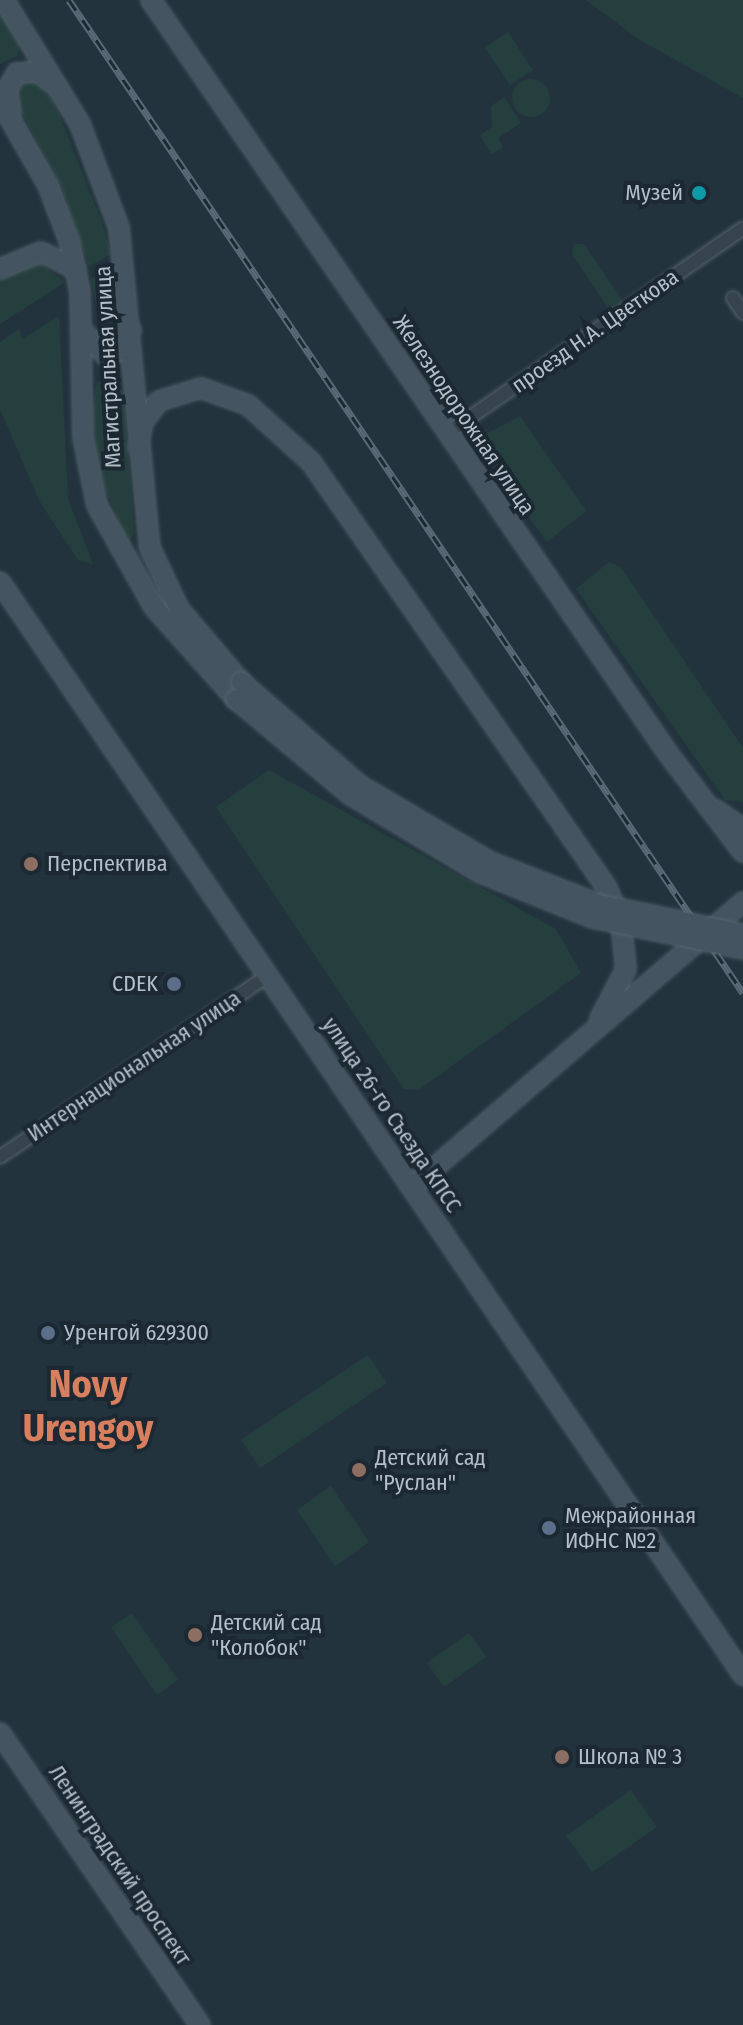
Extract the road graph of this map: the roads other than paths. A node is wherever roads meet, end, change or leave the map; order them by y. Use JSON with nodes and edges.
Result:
{"nodes":[{"id":1,"x":4,"y":0,"type":"edge"},
{"id":2,"x":151,"y":0,"type":"edge"},
{"id":3,"x":0,"y":101,"type":"edge"},
{"id":4,"x":71,"y":106,"type":"junction"},
{"id":5,"x":16,"y":128,"type":"junction"},
{"id":6,"x":743,"y":228,"type":"edge"},
{"id":7,"x":0,"y":269,"type":"edge"},
{"id":8,"x":76,"y":269,"type":"junction"},
{"id":9,"x":733,"y":298,"type":"dead end"},
{"id":10,"x":743,"y":313,"type":"edge"},
{"id":11,"x":133,"y":324,"type":"junction"},
{"id":12,"x":82,"y":330,"type":"junction"},
{"id":13,"x":446,"y":434,"type":"junction"},
{"id":14,"x":138,"y":447,"type":"junction"},
{"id":15,"x":0,"y":582,"type":"edge"},
{"id":16,"x":239,"y":690,"type":"junction"},
{"id":17,"x":693,"y":789,"type":"junction"},
{"id":18,"x":743,"y":829,"type":"edge"},
{"id":19,"x":743,"y":852,"type":"edge"},
{"id":20,"x":742,"y":903,"type":"edge"},
{"id":21,"x":743,"y":934,"type":"edge"},
{"id":22,"x":743,"y":949,"type":"edge"},
{"id":23,"x":269,"y":975,"type":"junction"},
{"id":24,"x":600,"y":1019,"type":"junction"},
{"id":25,"x":0,"y":1157,"type":"edge"},
{"id":26,"x":412,"y":1187,"type":"junction"},
{"id":27,"x":743,"y":1675,"type":"edge"},
{"id":28,"x":0,"y":1733,"type":"edge"},
{"id":29,"x":200,"y":2025,"type":"edge"}],
"edges":[{"from":1,"to":4,"type":"main road","name":"Магистральная улица"},
{"from":2,"to":13,"type":"main road","name":"Железнодорожная улица"},
{"from":3,"to":5,"type":"main road","name":"Магистральная улица"},
{"from":4,"to":5,"type":"main road"},
{"from":4,"to":11,"type":"main road","name":"Магистральная улица"},
{"from":5,"to":8,"type":"main road","name":"Магистральная улица"},
{"from":6,"to":13,"type":"street","name":"проезд Н.А. Цветкова"},
{"from":7,"to":8,"type":"main road"},
{"from":8,"to":12,"type":"main road","name":"Магистральная улица"},
{"from":9,"to":10,"type":"street"},
{"from":11,"to":12,"type":"main road"},
{"from":11,"to":14,"type":"main road","name":"Магистральная улица"},
{"from":12,"to":16,"type":"main road","name":"Магистральная улица"},
{"from":13,"to":17,"type":"main road","name":"Железнодорожная улица"},
{"from":14,"to":16,"type":"main road","name":"Магистральная улица"},
{"from":14,"to":24,"type":"main road"},
{"from":15,"to":23,"type":"main road","name":"улица 26-го Съезда КПСС"},
{"from":16,"to":21,"type":"main road","bridge":true},
{"from":16,"to":22,"type":"main road","bridge":true},
{"from":17,"to":18,"type":"main road"},
{"from":17,"to":19,"type":"main road","name":"Железнодорожная улица"},
{"from":20,"to":24,"type":"main road"},
{"from":23,"to":25,"type":"street","name":"Интернациональная улица"},
{"from":23,"to":26,"type":"main road","name":"улица 26-го Съезда КПСС"},
{"from":24,"to":26,"type":"main road"},
{"from":26,"to":27,"type":"main road","name":"улица 26-го Съезда КПСС"},
{"from":28,"to":29,"type":"main road","name":"Ленинградский проспект"}]}
